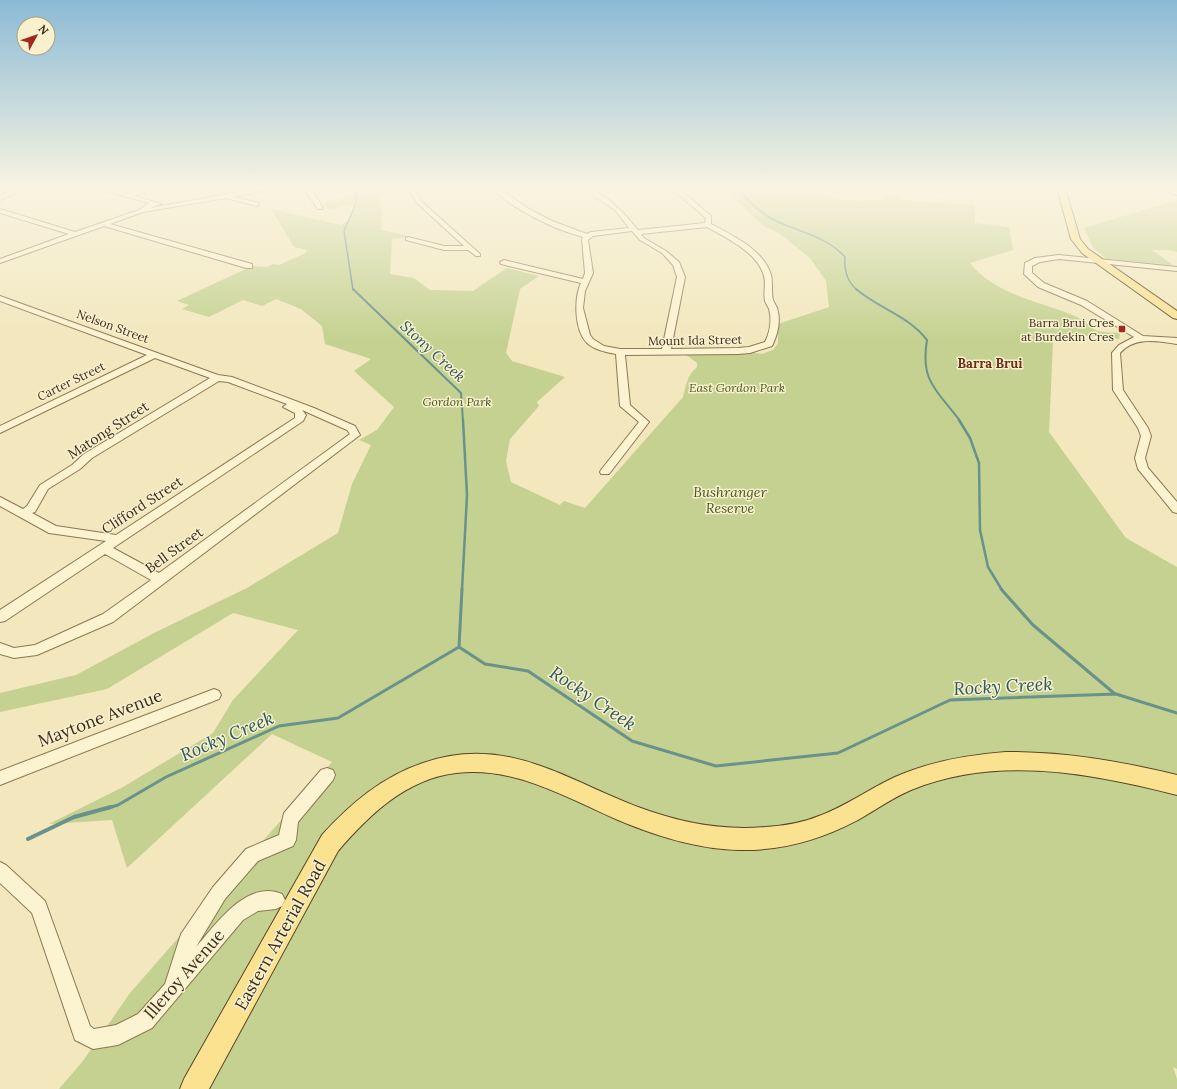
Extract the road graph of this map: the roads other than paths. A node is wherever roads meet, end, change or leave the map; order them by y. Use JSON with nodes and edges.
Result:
{"nodes":[{"id":1,"x":62,"y":239,"type":"edge"},
{"id":2,"x":154,"y":239,"type":"edge"},
{"id":3,"x":408,"y":239,"type":"dead end"},
{"id":4,"x":460,"y":239,"type":"edge"},
{"id":5,"x":584,"y":239,"type":"edge"},
{"id":6,"x":642,"y":239,"type":"edge"},
{"id":7,"x":733,"y":239,"type":"edge"},
{"id":8,"x":1076,"y":239,"type":"edge"},
{"id":9,"x":470,"y":248,"type":"junction"},
{"id":10,"x":478,"y":255,"type":"dead end"},
{"id":11,"x":1096,"y":260,"type":"junction"},
{"id":12,"x":0,"y":261,"type":"edge"},
{"id":13,"x":504,"y":262,"type":"dead end"},
{"id":14,"x":248,"y":266,"type":"dead end"},
{"id":15,"x":1177,"y":268,"type":"edge"},
{"id":16,"x":585,"y":282,"type":"junction"},
{"id":17,"x":0,"y":298,"type":"edge"},
{"id":18,"x":1177,"y":316,"type":"edge"},
{"id":19,"x":1141,"y":338,"type":"junction"},
{"id":20,"x":1177,"y":341,"type":"edge"},
{"id":21,"x":620,"y":352,"type":"junction"},
{"id":22,"x":666,"y":352,"type":"junction"},
{"id":23,"x":154,"y":355,"type":"junction"},
{"id":24,"x":217,"y":378,"type":"junction"},
{"id":25,"x":300,"y":419,"type":"joint"},
{"id":26,"x":0,"y":430,"type":"edge"},
{"id":27,"x":352,"y":438,"type":"joint"},
{"id":28,"x":605,"y":472,"type":"dead end"},
{"id":29,"x":0,"y":501,"type":"edge"},
{"id":30,"x":1177,"y":509,"type":"edge"},
{"id":31,"x":23,"y":513,"type":"junction"},
{"id":32,"x":118,"y":539,"type":"junction"},
{"id":33,"x":104,"y":548,"type":"junction"},
{"id":34,"x":159,"y":579,"type":"junction"},
{"id":35,"x":0,"y":617,"type":"edge"},
{"id":36,"x":0,"y":648,"type":"edge"},
{"id":37,"x":214,"y":695,"type":"dead end"},
{"id":38,"x":327,"y":775,"type":"dead end"},
{"id":39,"x":0,"y":778,"type":"edge"},
{"id":40,"x":1177,"y":785,"type":"edge"},
{"id":41,"x":0,"y":871,"type":"edge"},
{"id":42,"x":276,"y":900,"type":"dead end"},
{"id":43,"x":170,"y":993,"type":"junction"},
{"id":44,"x":194,"y":1089,"type":"edge"}],
"edges":[{"from":1,"to":12,"type":"street"},
{"from":2,"to":14,"type":"street"},
{"from":3,"to":9,"type":"street"},
{"from":4,"to":9,"type":"street"},
{"from":5,"to":16,"type":"street"},
{"from":6,"to":22,"type":"street"},
{"from":7,"to":22,"type":"street","name":"Mount Ida Street"},
{"from":8,"to":11,"type":"main road"},
{"from":9,"to":10,"type":"street"},
{"from":11,"to":15,"type":"street"},
{"from":11,"to":18,"type":"main road"},
{"from":11,"to":19,"type":"street"},
{"from":13,"to":16,"type":"street"},
{"from":16,"to":21,"type":"street"},
{"from":17,"to":23,"type":"street","name":"Nelson Street"},
{"from":19,"to":20,"type":"street"},
{"from":19,"to":30,"type":"street"},
{"from":21,"to":22,"type":"street","name":"Mount Ida Street"},
{"from":21,"to":28,"type":"street"},
{"from":23,"to":24,"type":"street","name":"Nelson Street"},
{"from":23,"to":26,"type":"street","name":"Carter Street"},
{"from":24,"to":25,"type":"street","name":"Nelson Street"},
{"from":24,"to":27,"type":"street","name":"Nelson Street"},
{"from":24,"to":31,"type":"street","name":"Matong Street"},
{"from":25,"to":32,"type":"street","name":"Clifford Street"},
{"from":27,"to":34,"type":"street","name":"Bell Street"},
{"from":29,"to":31,"type":"street"},
{"from":31,"to":32,"type":"street"},
{"from":32,"to":33,"type":"street","name":"Clifford Street"},
{"from":33,"to":34,"type":"street"},
{"from":33,"to":35,"type":"street","name":"Clifford Street"},
{"from":34,"to":36,"type":"street","name":"Bell Street"},
{"from":37,"to":39,"type":"street","name":"Maytone Avenue"},
{"from":38,"to":43,"type":"street"},
{"from":40,"to":44,"type":"main road","name":"Eastern Arterial Road"},
{"from":41,"to":43,"type":"street","name":"Illeroy Avenue"},
{"from":42,"to":43,"type":"street","name":"Illeroy Avenue"}]}
